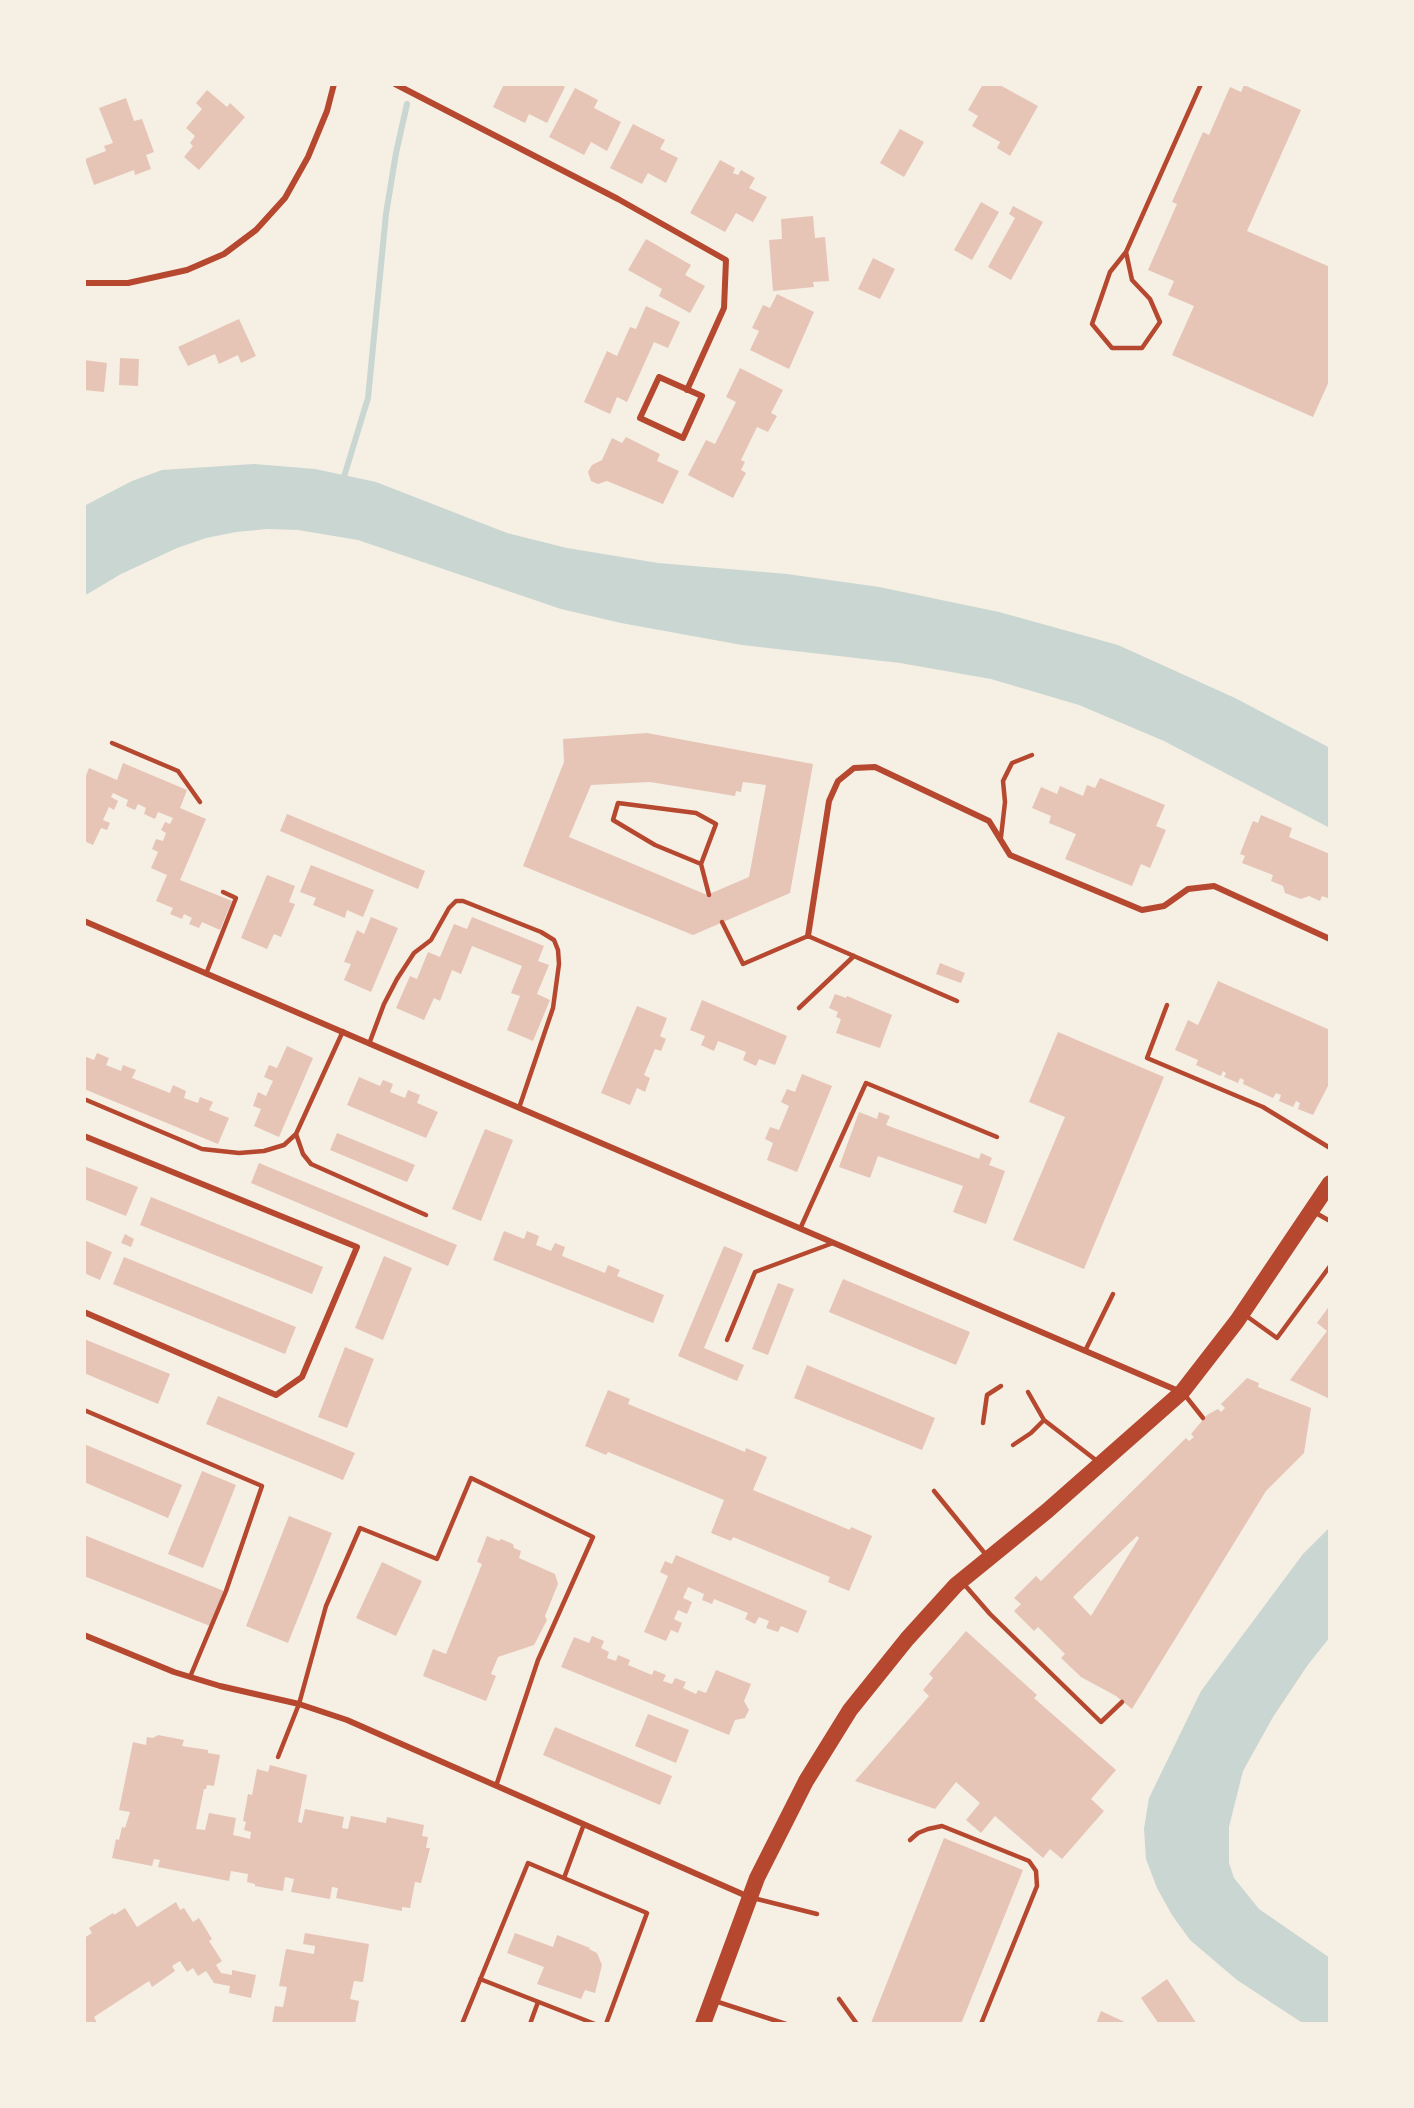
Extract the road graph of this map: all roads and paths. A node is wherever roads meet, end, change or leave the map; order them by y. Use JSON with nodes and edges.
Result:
{"nodes":[{"id":1,"x":334,"y":84,"type":"edge"},
{"id":2,"x":395,"y":84,"type":"edge"},
{"id":3,"x":1201,"y":84,"type":"edge"},
{"id":4,"x":1126,"y":252,"type":"junction"},
{"id":5,"x":84,"y":283,"type":"edge"},
{"id":6,"x":687,"y":390,"type":"junction"},
{"id":7,"x":112,"y":743,"type":"dead end"},
{"id":8,"x":1032,"y":755,"type":"dead end"},
{"id":9,"x":200,"y":802,"type":"dead end"},
{"id":10,"x":1001,"y":837,"type":"junction"},
{"id":11,"x":701,"y":864,"type":"junction"},
{"id":12,"x":223,"y":892,"type":"dead end"},
{"id":13,"x":709,"y":895,"type":"dead end"},
{"id":14,"x":84,"y":921,"type":"edge"},
{"id":15,"x":722,"y":922,"type":"dead end"},
{"id":16,"x":808,"y":936,"type":"junction"},
{"id":17,"x":1330,"y":939,"type":"edge"},
{"id":18,"x":855,"y":956,"type":"junction"},
{"id":19,"x":206,"y":974,"type":"junction"},
{"id":20,"x":957,"y":1001,"type":"dead end"},
{"id":21,"x":1167,"y":1005,"type":"dead end"},
{"id":22,"x":799,"y":1008,"type":"dead end"},
{"id":23,"x":342,"y":1031,"type":"junction"},
{"id":24,"x":369,"y":1044,"type":"junction"},
{"id":25,"x":84,"y":1099,"type":"edge"},
{"id":26,"x":519,"y":1108,"type":"junction"},
{"id":27,"x":296,"y":1134,"type":"junction"},
{"id":28,"x":84,"y":1136,"type":"edge"},
{"id":29,"x":998,"y":1137,"type":"dead end"},
{"id":30,"x":1330,"y":1148,"type":"edge"},
{"id":31,"x":1330,"y":1183,"type":"edge"},
{"id":32,"x":1311,"y":1211,"type":"junction"},
{"id":33,"x":426,"y":1215,"type":"dead end"},
{"id":34,"x":1330,"y":1221,"type":"edge"},
{"id":35,"x":800,"y":1229,"type":"junction"},
{"id":36,"x":833,"y":1243,"type":"junction"},
{"id":37,"x":1330,"y":1266,"type":"edge"},
{"id":38,"x":1113,"y":1294,"type":"dead end"},
{"id":39,"x":84,"y":1312,"type":"edge"},
{"id":40,"x":1242,"y":1313,"type":"junction"},
{"id":41,"x":727,"y":1340,"type":"dead end"},
{"id":42,"x":1085,"y":1351,"type":"junction"},
{"id":43,"x":1001,"y":1386,"type":"dead end"},
{"id":44,"x":1028,"y":1392,"type":"dead end"},
{"id":45,"x":1182,"y":1392,"type":"junction"},
{"id":46,"x":84,"y":1410,"type":"edge"},
{"id":47,"x":1203,"y":1418,"type":"dead end"},
{"id":48,"x":1044,"y":1420,"type":"junction"},
{"id":49,"x":983,"y":1423,"type":"dead end"},
{"id":50,"x":1013,"y":1445,"type":"dead end"},
{"id":51,"x":1100,"y":1464,"type":"junction"},
{"id":52,"x":934,"y":1491,"type":"dead end"},
{"id":53,"x":989,"y":1558,"type":"junction"},
{"id":54,"x":961,"y":1581,"type":"junction"},
{"id":55,"x":84,"y":1635,"type":"edge"},
{"id":56,"x":190,"y":1677,"type":"junction"},
{"id":57,"x":1122,"y":1702,"type":"dead end"},
{"id":58,"x":299,"y":1704,"type":"junction"},
{"id":59,"x":278,"y":1756,"type":"dead end"},
{"id":60,"x":496,"y":1786,"type":"junction"},
{"id":61,"x":584,"y":1824,"type":"junction"},
{"id":62,"x":910,"y":1840,"type":"dead end"},
{"id":63,"x":564,"y":1878,"type":"junction"},
{"id":64,"x":750,"y":1897,"type":"junction"},
{"id":65,"x":817,"y":1914,"type":"dead end"},
{"id":66,"x":480,"y":1979,"type":"junction"},
{"id":67,"x":839,"y":1999,"type":"dead end"},
{"id":68,"x":711,"y":2000,"type":"junction"},
{"id":69,"x":538,"y":2002,"type":"junction"},
{"id":70,"x":462,"y":2024,"type":"edge"},
{"id":71,"x":530,"y":2024,"type":"edge"},
{"id":72,"x":595,"y":2024,"type":"edge"},
{"id":73,"x":606,"y":2024,"type":"edge"},
{"id":74,"x":703,"y":2024,"type":"edge"},
{"id":75,"x":786,"y":2024,"type":"edge"},
{"id":76,"x":857,"y":2024,"type":"edge"},
{"id":77,"x":981,"y":2024,"type":"edge"}],
"edges":[{"from":1,"to":5,"type":"street"},
{"from":2,"to":6,"type":"street"},
{"from":3,"to":4,"type":"lane"},
{"from":4,"to":4,"type":"lane"},
{"from":6,"to":6,"type":"street"},
{"from":7,"to":9,"type":"lane"},
{"from":8,"to":10,"type":"lane"},
{"from":10,"to":16,"type":"street"},
{"from":10,"to":17,"type":"street"},
{"from":11,"to":11,"type":"lane"},
{"from":11,"to":13,"type":"lane"},
{"from":12,"to":19,"type":"lane"},
{"from":14,"to":19,"type":"street"},
{"from":15,"to":16,"type":"lane"},
{"from":16,"to":18,"type":"lane"},
{"from":18,"to":20,"type":"lane"},
{"from":18,"to":22,"type":"lane"},
{"from":19,"to":23,"type":"street"},
{"from":21,"to":30,"type":"lane"},
{"from":23,"to":24,"type":"street"},
{"from":23,"to":27,"type":"lane"},
{"from":24,"to":26,"type":"street"},
{"from":24,"to":26,"type":"lane"},
{"from":25,"to":27,"type":"lane"},
{"from":26,"to":35,"type":"street"},
{"from":27,"to":33,"type":"lane"},
{"from":28,"to":39,"type":"street"},
{"from":29,"to":35,"type":"lane"},
{"from":31,"to":32,"type":"highway"},
{"from":32,"to":34,"type":"lane"},
{"from":32,"to":40,"type":"highway"},
{"from":35,"to":36,"type":"street"},
{"from":36,"to":41,"type":"lane"},
{"from":36,"to":42,"type":"street"},
{"from":37,"to":40,"type":"lane"},
{"from":38,"to":42,"type":"lane"},
{"from":40,"to":45,"type":"highway"},
{"from":42,"to":45,"type":"street"},
{"from":43,"to":49,"type":"lane"},
{"from":44,"to":48,"type":"lane"},
{"from":45,"to":47,"type":"lane"},
{"from":45,"to":51,"type":"highway"},
{"from":46,"to":56,"type":"lane"},
{"from":48,"to":50,"type":"lane"},
{"from":48,"to":51,"type":"lane"},
{"from":51,"to":53,"type":"highway"},
{"from":52,"to":53,"type":"lane"},
{"from":53,"to":54,"type":"highway"},
{"from":54,"to":57,"type":"lane"},
{"from":54,"to":64,"type":"highway"},
{"from":55,"to":56,"type":"street"},
{"from":56,"to":58,"type":"street"},
{"from":58,"to":59,"type":"lane"},
{"from":58,"to":60,"type":"street"},
{"from":58,"to":60,"type":"lane"},
{"from":60,"to":61,"type":"street"},
{"from":61,"to":63,"type":"lane"},
{"from":61,"to":64,"type":"street"},
{"from":62,"to":77,"type":"lane"},
{"from":63,"to":66,"type":"lane"},
{"from":63,"to":73,"type":"lane"},
{"from":64,"to":65,"type":"lane"},
{"from":64,"to":68,"type":"highway"},
{"from":66,"to":69,"type":"lane"},
{"from":66,"to":70,"type":"lane"},
{"from":67,"to":76,"type":"lane"},
{"from":68,"to":74,"type":"highway"},
{"from":68,"to":75,"type":"lane"},
{"from":69,"to":71,"type":"lane"},
{"from":69,"to":72,"type":"lane"}]}
